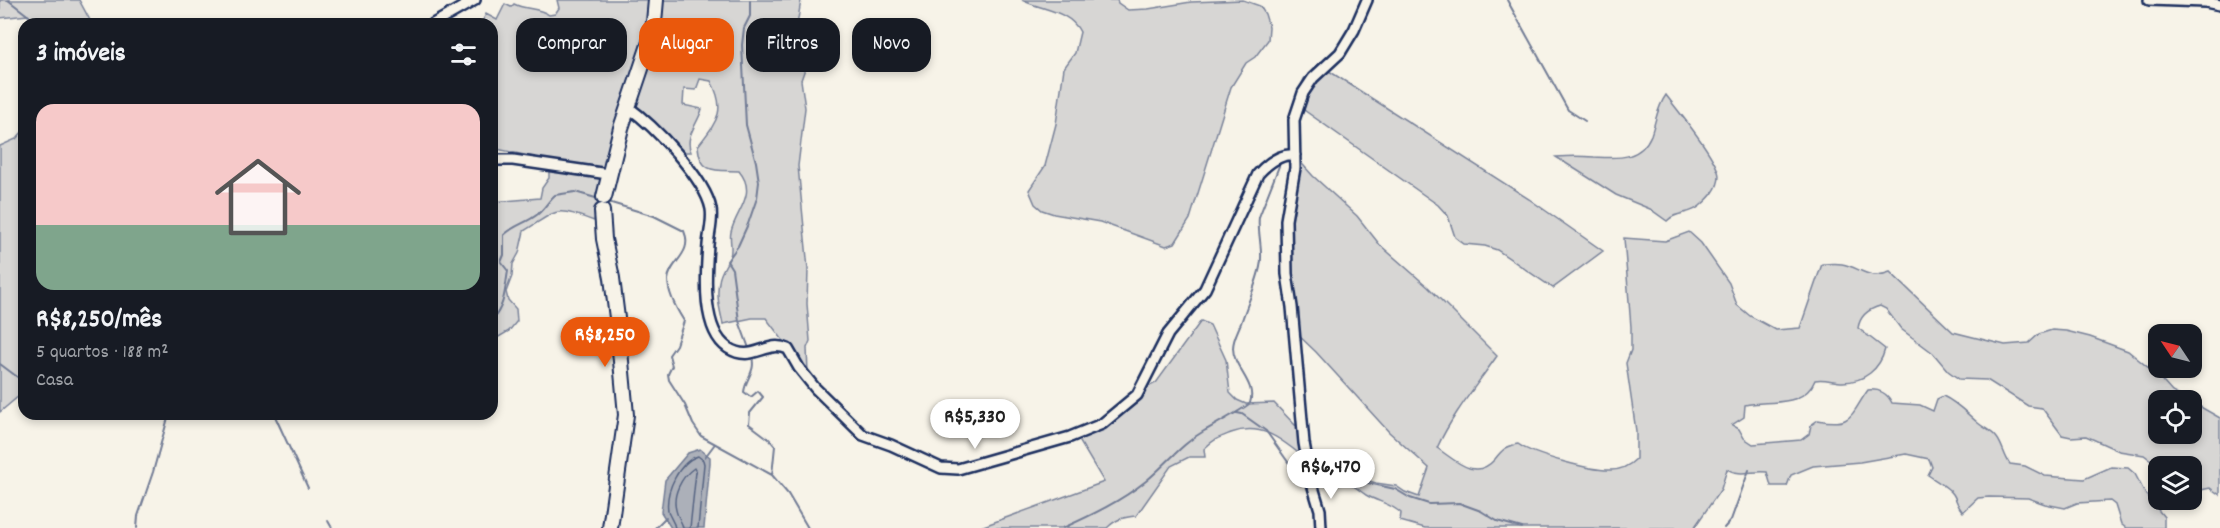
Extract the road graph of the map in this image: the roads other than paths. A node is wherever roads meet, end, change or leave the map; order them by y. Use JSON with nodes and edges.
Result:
{"nodes":[{"id":1,"x":475,"y":0,"type":"edge"},
{"id":2,"x":656,"y":0,"type":"edge"},
{"id":3,"x":1366,"y":0,"type":"edge"},
{"id":4,"x":2149,"y":0,"type":"edge"},
{"id":5,"x":2220,"y":5,"type":"edge"},
{"id":6,"x":444,"y":18,"type":"edge"},
{"id":7,"x":628,"y":107,"type":"junction"},
{"id":8,"x":1295,"y":155,"type":"junction"},
{"id":9,"x":498,"y":160,"type":"edge"},
{"id":10,"x":608,"y":174,"type":"junction"},
{"id":11,"x":610,"y":528,"type":"edge"},
{"id":12,"x":1321,"y":528,"type":"edge"}],
"edges":[{"from":1,"to":6,"type":"street"},
{"from":2,"to":7,"type":"street"},
{"from":3,"to":8,"type":"street"},
{"from":4,"to":5,"type":"street"},
{"from":7,"to":8,"type":"street"},
{"from":7,"to":10,"type":"street"},
{"from":8,"to":12,"type":"street"},
{"from":9,"to":10,"type":"street"},
{"from":10,"to":11,"type":"street"}]}
